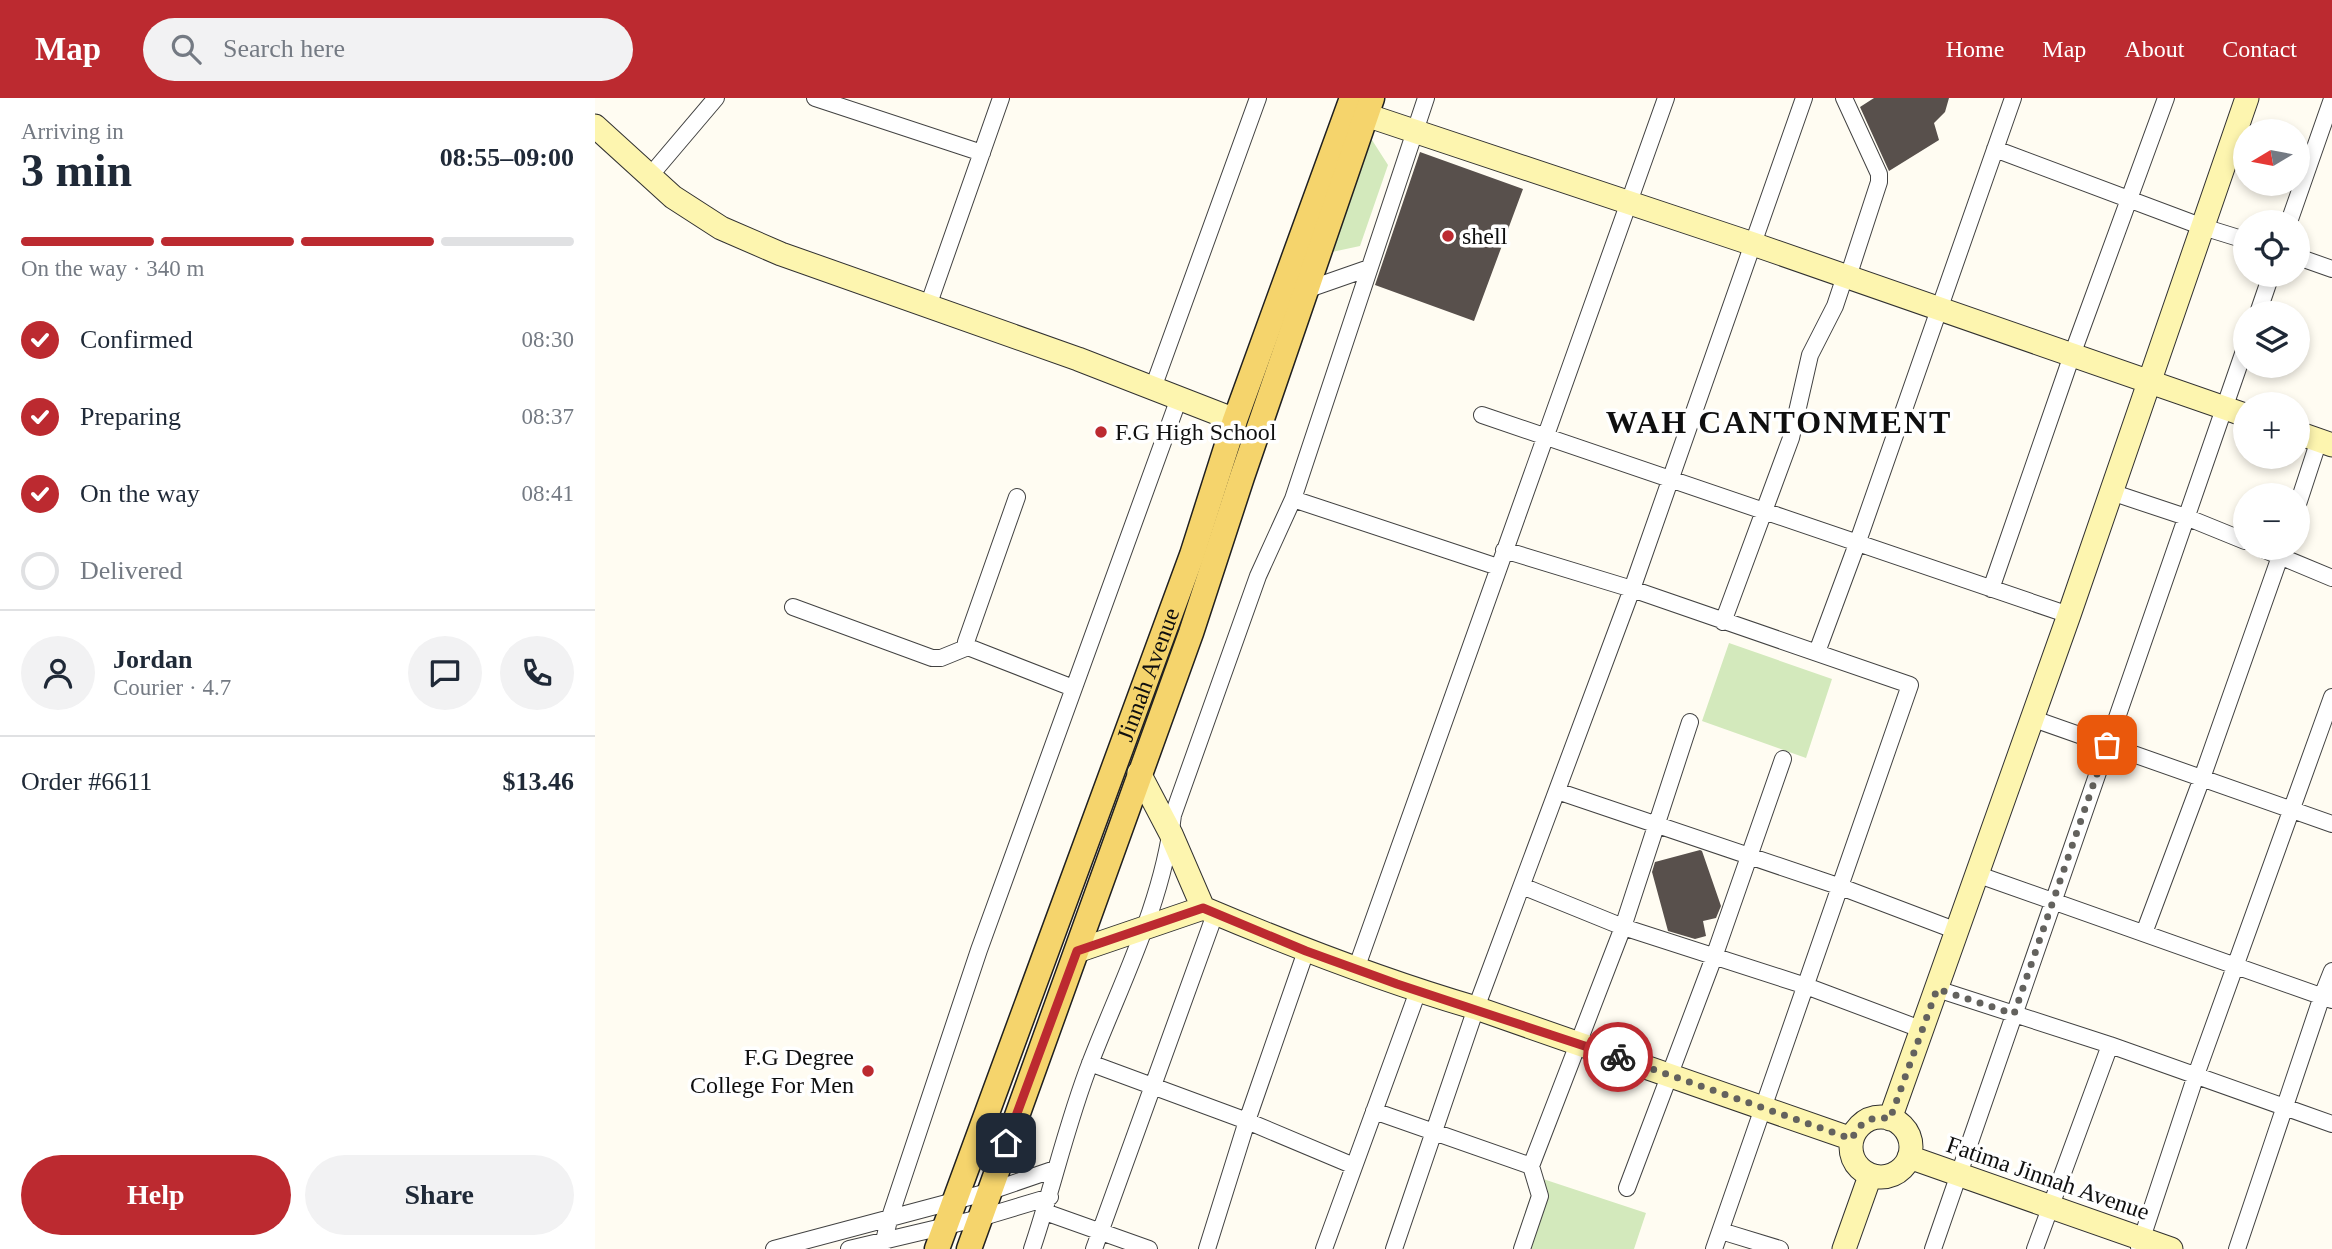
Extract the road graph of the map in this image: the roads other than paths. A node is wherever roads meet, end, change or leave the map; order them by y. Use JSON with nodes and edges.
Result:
{"nodes":[{"id":1,"x":716,"y":98,"type":"edge"},
{"id":2,"x":815,"y":98,"type":"edge"},
{"id":3,"x":1001,"y":98,"type":"edge"},
{"id":4,"x":1258,"y":98,"type":"edge"},
{"id":5,"x":1426,"y":98,"type":"edge"},
{"id":6,"x":1666,"y":98,"type":"edge"},
{"id":7,"x":1804,"y":98,"type":"edge"},
{"id":8,"x":2013,"y":98,"type":"edge"},
{"id":9,"x":2166,"y":98,"type":"edge"},
{"id":10,"x":2247,"y":98,"type":"edge"},
{"id":11,"x":2323,"y":98,"type":"edge"},
{"id":12,"x":1848,"y":100,"type":"edge"},
{"id":13,"x":2332,"y":101,"type":"edge"},
{"id":14,"x":1363,"y":104,"type":"edge"},
{"id":15,"x":595,"y":126,"type":"edge"},
{"id":16,"x":1414,"y":131,"type":"junction"},
{"id":17,"x":1995,"y":149,"type":"junction"},
{"id":18,"x":982,"y":153,"type":"junction"},
{"id":19,"x":649,"y":177,"type":"junction"},
{"id":20,"x":2130,"y":200,"type":"junction"},
{"id":21,"x":1629,"y":204,"type":"junction"},
{"id":22,"x":2293,"y":210,"type":"edge"},
{"id":23,"x":2203,"y":227,"type":"junction"},
{"id":24,"x":2233,"y":236,"type":"edge"},
{"id":25,"x":1753,"y":244,"type":"junction"},
{"id":26,"x":2310,"y":261,"type":"edge"},
{"id":27,"x":1369,"y":268,"type":"junction"},
{"id":28,"x":2332,"y":269,"type":"edge"},
{"id":29,"x":1846,"y":277,"type":"junction"},
{"id":30,"x":1306,"y":290,"type":"junction"},
{"id":31,"x":928,"y":306,"type":"junction"},
{"id":32,"x":1940,"y":309,"type":"junction"},
{"id":33,"x":2072,"y":355,"type":"junction"},
{"id":34,"x":2150,"y":382,"type":"junction"},
{"id":35,"x":1153,"y":388,"type":"junction"},
{"id":36,"x":1179,"y":398,"type":"junction"},
{"id":37,"x":2233,"y":410,"type":"edge"},
{"id":38,"x":1482,"y":415,"type":"dead end"},
{"id":39,"x":2233,"y":415,"type":"edge"},
{"id":40,"x":1235,"y":420,"type":"junction"},
{"id":41,"x":1544,"y":436,"type":"junction"},
{"id":42,"x":2316,"y":439,"type":"edge"},
{"id":43,"x":1668,"y":480,"type":"junction"},
{"id":44,"x":2304,"y":483,"type":"edge"},
{"id":45,"x":2111,"y":492,"type":"junction"},
{"id":46,"x":1017,"y":497,"type":"dead end"},
{"id":47,"x":1293,"y":499,"type":"junction"},
{"id":48,"x":1762,"y":511,"type":"junction"},
{"id":49,"x":2186,"y":517,"type":"junction"},
{"id":50,"x":2233,"y":536,"type":"edge"},
{"id":51,"x":1857,"y":544,"type":"junction"},
{"id":52,"x":1504,"y":550,"type":"junction"},
{"id":53,"x":2279,"y":560,"type":"edge"},
{"id":54,"x":2295,"y":560,"type":"edge"},
{"id":55,"x":1498,"y":567,"type":"junction"},
{"id":56,"x":2332,"y":578,"type":"edge"},
{"id":57,"x":1632,"y":589,"type":"junction"},
{"id":58,"x":1991,"y":589,"type":"junction"},
{"id":59,"x":793,"y":607,"type":"dead end"},
{"id":60,"x":2069,"y":615,"type":"junction"},
{"id":61,"x":1723,"y":622,"type":"junction"},
{"id":62,"x":968,"y":647,"type":"junction"},
{"id":63,"x":1817,"y":652,"type":"junction"},
{"id":64,"x":1073,"y":688,"type":"junction"},
{"id":65,"x":2332,"y":696,"type":"edge"},
{"id":66,"x":2031,"y":718,"type":"junction"},
{"id":67,"x":1691,"y":722,"type":"dead end"},
{"id":68,"x":2107,"y":745,"type":"junction"},
{"id":69,"x":1783,"y":759,"type":"dead end"},
{"id":70,"x":1139,"y":773,"type":"junction"},
{"id":71,"x":2202,"y":778,"type":"junction"},
{"id":72,"x":1557,"y":791,"type":"junction"},
{"id":73,"x":2292,"y":810,"type":"junction"},
{"id":74,"x":2332,"y":824,"type":"edge"},
{"id":75,"x":1656,"y":825,"type":"junction"},
{"id":76,"x":1171,"y":834,"type":"junction"},
{"id":77,"x":1748,"y":856,"type":"junction"},
{"id":78,"x":1976,"y":874,"type":"junction"},
{"id":79,"x":1522,"y":886,"type":"junction"},
{"id":80,"x":1841,"y":887,"type":"junction"},
{"id":81,"x":2054,"y":901,"type":"junction"},
{"id":82,"x":1209,"y":911,"type":"junction"},
{"id":83,"x":1623,"y":926,"type":"junction"},
{"id":84,"x":1146,"y":929,"type":"junction"},
{"id":85,"x":1957,"y":931,"type":"junction"},
{"id":86,"x":2144,"y":933,"type":"junction"},
{"id":87,"x":1077,"y":951,"type":"junction"},
{"id":88,"x":1306,"y":951,"type":"junction"},
{"id":89,"x":1714,"y":957,"type":"junction"},
{"id":90,"x":2236,"y":966,"type":"junction"},
{"id":91,"x":1356,"y":969,"type":"junction"},
{"id":92,"x":2332,"y":971,"type":"edge"},
{"id":93,"x":1807,"y":986,"type":"junction"},
{"id":94,"x":1937,"y":989,"type":"junction"},
{"id":95,"x":1418,"y":991,"type":"junction"},
{"id":96,"x":2327,"y":998,"type":"edge"},
{"id":97,"x":1476,"y":1008,"type":"junction"},
{"id":98,"x":2014,"y":1014,"type":"junction"},
{"id":99,"x":1923,"y":1030,"type":"junction"},
{"id":100,"x":1576,"y":1043,"type":"junction"},
{"id":101,"x":2110,"y":1045,"type":"junction"},
{"id":102,"x":1090,"y":1063,"type":"junction"},
{"id":103,"x":1669,"y":1075,"type":"junction"},
{"id":104,"x":2196,"y":1075,"type":"junction"},
{"id":105,"x":1153,"y":1088,"type":"junction"},
{"id":106,"x":2285,"y":1107,"type":"junction"},
{"id":107,"x":1765,"y":1109,"type":"junction"},
{"id":108,"x":1374,"y":1111,"type":"junction"},
{"id":109,"x":1890,"y":1119,"type":"junction"},
{"id":110,"x":1247,"y":1121,"type":"junction"},
{"id":111,"x":2332,"y":1124,"type":"edge"},
{"id":112,"x":1433,"y":1133,"type":"junction"},
{"id":113,"x":1852,"y":1139,"type":"junction"},
{"id":114,"x":1909,"y":1157,"type":"junction"},
{"id":115,"x":1354,"y":1166,"type":"junction"},
{"id":116,"x":1531,"y":1166,"type":"junction"},
{"id":117,"x":1055,"y":1168,"type":"junction"},
{"id":118,"x":1959,"y":1175,"type":"junction"},
{"id":119,"x":1870,"y":1176,"type":"junction"},
{"id":120,"x":1627,"y":1188,"type":"dead end"},
{"id":121,"x":988,"y":1192,"type":"junction"},
{"id":122,"x":956,"y":1200,"type":"junction"},
{"id":123,"x":1047,"y":1204,"type":"junction"},
{"id":124,"x":2051,"y":1207,"type":"junction"},
{"id":125,"x":981,"y":1218,"type":"junction"},
{"id":126,"x":889,"y":1220,"type":"junction"},
{"id":127,"x":1721,"y":1231,"type":"junction"},
{"id":128,"x":1101,"y":1232,"type":"junction"},
{"id":129,"x":941,"y":1238,"type":"edge"},
{"id":130,"x":2140,"y":1244,"type":"edge"},
{"id":131,"x":883,"y":1245,"type":"edge"},
{"id":132,"x":774,"y":1249,"type":"edge"},
{"id":133,"x":849,"y":1249,"type":"edge"},
{"id":134,"x":969,"y":1249,"type":"edge"},
{"id":135,"x":1033,"y":1249,"type":"edge"},
{"id":136,"x":1094,"y":1249,"type":"edge"},
{"id":137,"x":1149,"y":1249,"type":"edge"},
{"id":138,"x":1207,"y":1249,"type":"edge"},
{"id":139,"x":1324,"y":1249,"type":"edge"},
{"id":140,"x":1394,"y":1249,"type":"edge"},
{"id":141,"x":1522,"y":1249,"type":"edge"},
{"id":142,"x":1714,"y":1249,"type":"edge"},
{"id":143,"x":1780,"y":1249,"type":"edge"},
{"id":144,"x":1845,"y":1249,"type":"edge"},
{"id":145,"x":1933,"y":1249,"type":"edge"},
{"id":146,"x":2035,"y":1249,"type":"edge"},
{"id":147,"x":2171,"y":1249,"type":"edge"},
{"id":148,"x":2237,"y":1249,"type":"edge"}],
"edges":[{"from":1,"to":19,"type":"street"},
{"from":2,"to":18,"type":"street"},
{"from":3,"to":18,"type":"street"},
{"from":4,"to":35,"type":"street"},
{"from":5,"to":16,"type":"street"},
{"from":6,"to":21,"type":"street"},
{"from":7,"to":25,"type":"street"},
{"from":8,"to":17,"type":"street"},
{"from":9,"to":20,"type":"street"},
{"from":10,"to":23,"type":"street"},
{"from":11,"to":13,"type":"street"},
{"from":12,"to":29,"type":"street"},
{"from":13,"to":22,"type":"street"},
{"from":14,"to":16,"type":"street"},
{"from":14,"to":30,"type":"main road","name":"Jinnah Avenue"},
{"from":14,"to":40,"type":"main road","name":"Jinnah Avenue"},
{"from":15,"to":19,"type":"street"},
{"from":16,"to":21,"type":"street"},
{"from":16,"to":27,"type":"street"},
{"from":17,"to":20,"type":"street"},
{"from":17,"to":32,"type":"street"},
{"from":18,"to":31,"type":"street"},
{"from":19,"to":31,"type":"street"},
{"from":20,"to":23,"type":"street"},
{"from":20,"to":33,"type":"street"},
{"from":21,"to":25,"type":"street"},
{"from":21,"to":41,"type":"street"},
{"from":23,"to":24,"type":"street"},
{"from":23,"to":34,"type":"street"},
{"from":25,"to":29,"type":"street"},
{"from":25,"to":43,"type":"street"},
{"from":26,"to":28,"type":"street"},
{"from":27,"to":30,"type":"street"},
{"from":27,"to":47,"type":"street"},
{"from":29,"to":32,"type":"street"},
{"from":29,"to":48,"type":"street"},
{"from":30,"to":70,"type":"main road","name":"Jinnah Avenue"},
{"from":31,"to":35,"type":"street"},
{"from":32,"to":33,"type":"street"},
{"from":32,"to":51,"type":"street"},
{"from":33,"to":34,"type":"street"},
{"from":33,"to":58,"type":"street"},
{"from":34,"to":37,"type":"street"},
{"from":34,"to":45,"type":"street"},
{"from":35,"to":36,"type":"street"},
{"from":36,"to":40,"type":"street"},
{"from":36,"to":64,"type":"street"},
{"from":38,"to":41,"type":"street"},
{"from":39,"to":49,"type":"street"},
{"from":40,"to":122,"type":"main road","name":"Jinnah Avenue"},
{"from":41,"to":43,"type":"street"},
{"from":41,"to":52,"type":"street"},
{"from":42,"to":44,"type":"street"},
{"from":43,"to":48,"type":"street"},
{"from":43,"to":57,"type":"street"},
{"from":45,"to":49,"type":"street"},
{"from":45,"to":60,"type":"street"},
{"from":46,"to":62,"type":"street"},
{"from":47,"to":55,"type":"street"},
{"from":47,"to":76,"type":"street"},
{"from":48,"to":51,"type":"street"},
{"from":48,"to":61,"type":"street"},
{"from":49,"to":50,"type":"street"},
{"from":49,"to":68,"type":"street"},
{"from":51,"to":58,"type":"street"},
{"from":51,"to":63,"type":"street"},
{"from":52,"to":55,"type":"street"},
{"from":52,"to":57,"type":"street"},
{"from":53,"to":71,"type":"street"},
{"from":54,"to":56,"type":"street"},
{"from":55,"to":91,"type":"street"},
{"from":57,"to":61,"type":"street"},
{"from":57,"to":72,"type":"street"},
{"from":58,"to":60,"type":"street"},
{"from":59,"to":62,"type":"street"},
{"from":60,"to":66,"type":"street"},
{"from":61,"to":63,"type":"street"},
{"from":62,"to":64,"type":"street"},
{"from":63,"to":80,"type":"street"},
{"from":64,"to":126,"type":"street"},
{"from":65,"to":73,"type":"street"},
{"from":66,"to":68,"type":"street"},
{"from":66,"to":78,"type":"street"},
{"from":67,"to":75,"type":"street"},
{"from":68,"to":71,"type":"street"},
{"from":68,"to":81,"type":"street"},
{"from":69,"to":77,"type":"street"},
{"from":70,"to":76,"type":"street"},
{"from":70,"to":87,"type":"main road","name":"Jinnah Avenue"},
{"from":71,"to":73,"type":"street"},
{"from":71,"to":86,"type":"street"},
{"from":72,"to":75,"type":"street"},
{"from":72,"to":79,"type":"street"},
{"from":73,"to":74,"type":"street"},
{"from":73,"to":90,"type":"street"},
{"from":75,"to":77,"type":"street"},
{"from":75,"to":83,"type":"street"},
{"from":76,"to":82,"type":"street"},
{"from":76,"to":84,"type":"street"},
{"from":77,"to":80,"type":"street"},
{"from":77,"to":89,"type":"street"},
{"from":78,"to":81,"type":"street"},
{"from":78,"to":85,"type":"street"},
{"from":79,"to":83,"type":"street"},
{"from":79,"to":97,"type":"street"},
{"from":80,"to":85,"type":"street"},
{"from":80,"to":93,"type":"street"},
{"from":81,"to":86,"type":"street"},
{"from":81,"to":98,"type":"street"},
{"from":82,"to":84,"type":"street"},
{"from":82,"to":88,"type":"street"},
{"from":82,"to":105,"type":"street"},
{"from":83,"to":89,"type":"street"},
{"from":83,"to":100,"type":"street"},
{"from":84,"to":87,"type":"street"},
{"from":84,"to":102,"type":"street"},
{"from":85,"to":94,"type":"street"},
{"from":86,"to":90,"type":"street"},
{"from":87,"to":121,"type":"main road","name":"Jinnah Avenue"},
{"from":88,"to":91,"type":"street"},
{"from":88,"to":110,"type":"street"},
{"from":89,"to":93,"type":"street"},
{"from":89,"to":103,"type":"street"},
{"from":90,"to":96,"type":"street"},
{"from":90,"to":104,"type":"street"},
{"from":91,"to":95,"type":"street"},
{"from":92,"to":96,"type":"street"},
{"from":93,"to":99,"type":"street"},
{"from":93,"to":107,"type":"street"},
{"from":94,"to":98,"type":"street"},
{"from":94,"to":99,"type":"street"},
{"from":95,"to":97,"type":"street"},
{"from":95,"to":108,"type":"street"},
{"from":96,"to":106,"type":"street"},
{"from":97,"to":100,"type":"street"},
{"from":97,"to":112,"type":"street"},
{"from":98,"to":101,"type":"street"},
{"from":98,"to":118,"type":"street"},
{"from":99,"to":109,"type":"street"},
{"from":100,"to":103,"type":"street"},
{"from":100,"to":116,"type":"street"},
{"from":101,"to":104,"type":"street"},
{"from":101,"to":124,"type":"street"},
{"from":102,"to":105,"type":"street"},
{"from":102,"to":117,"type":"street"},
{"from":103,"to":107,"type":"street"},
{"from":103,"to":120,"type":"street"},
{"from":104,"to":106,"type":"street"},
{"from":104,"to":130,"type":"street"},
{"from":105,"to":110,"type":"street"},
{"from":105,"to":128,"type":"street"},
{"from":106,"to":111,"type":"street"},
{"from":106,"to":148,"type":"street"},
{"from":107,"to":113,"type":"street"},
{"from":107,"to":127,"type":"street"},
{"from":108,"to":112,"type":"street"},
{"from":108,"to":115,"type":"street"},
{"from":109,"to":113,"type":"street"},
{"from":109,"to":114,"type":"street"},
{"from":110,"to":115,"type":"street"},
{"from":110,"to":138,"type":"street"},
{"from":112,"to":116,"type":"street"},
{"from":112,"to":140,"type":"street"},
{"from":113,"to":119,"type":"street"},
{"from":114,"to":118,"type":"street","name":"Fatima Jinnah Avenue"},
{"from":114,"to":119,"type":"street"},
{"from":115,"to":139,"type":"street"},
{"from":116,"to":141,"type":"street"},
{"from":117,"to":121,"type":"street"},
{"from":117,"to":123,"type":"street"},
{"from":118,"to":124,"type":"street","name":"Fatima Jinnah Avenue"},
{"from":118,"to":145,"type":"street"},
{"from":119,"to":144,"type":"street"},
{"from":121,"to":122,"type":"street"},
{"from":121,"to":125,"type":"main road","name":"Jinnah Avenue"},
{"from":122,"to":126,"type":"street"},
{"from":122,"to":129,"type":"main road","name":"Jinnah Avenue"},
{"from":123,"to":125,"type":"street"},
{"from":123,"to":128,"type":"street"},
{"from":123,"to":135,"type":"street"},
{"from":124,"to":130,"type":"street","name":"Fatima Jinnah Avenue"},
{"from":124,"to":146,"type":"street"},
{"from":125,"to":129,"type":"street"},
{"from":125,"to":134,"type":"main road","name":"Jinnah Avenue"},
{"from":126,"to":131,"type":"street"},
{"from":126,"to":132,"type":"street"},
{"from":127,"to":142,"type":"street"},
{"from":127,"to":143,"type":"street"},
{"from":128,"to":136,"type":"street"},
{"from":128,"to":137,"type":"street"},
{"from":129,"to":131,"type":"street"},
{"from":130,"to":147,"type":"street","name":"Fatima Jinnah Avenue"},
{"from":131,"to":133,"type":"street"}]}
